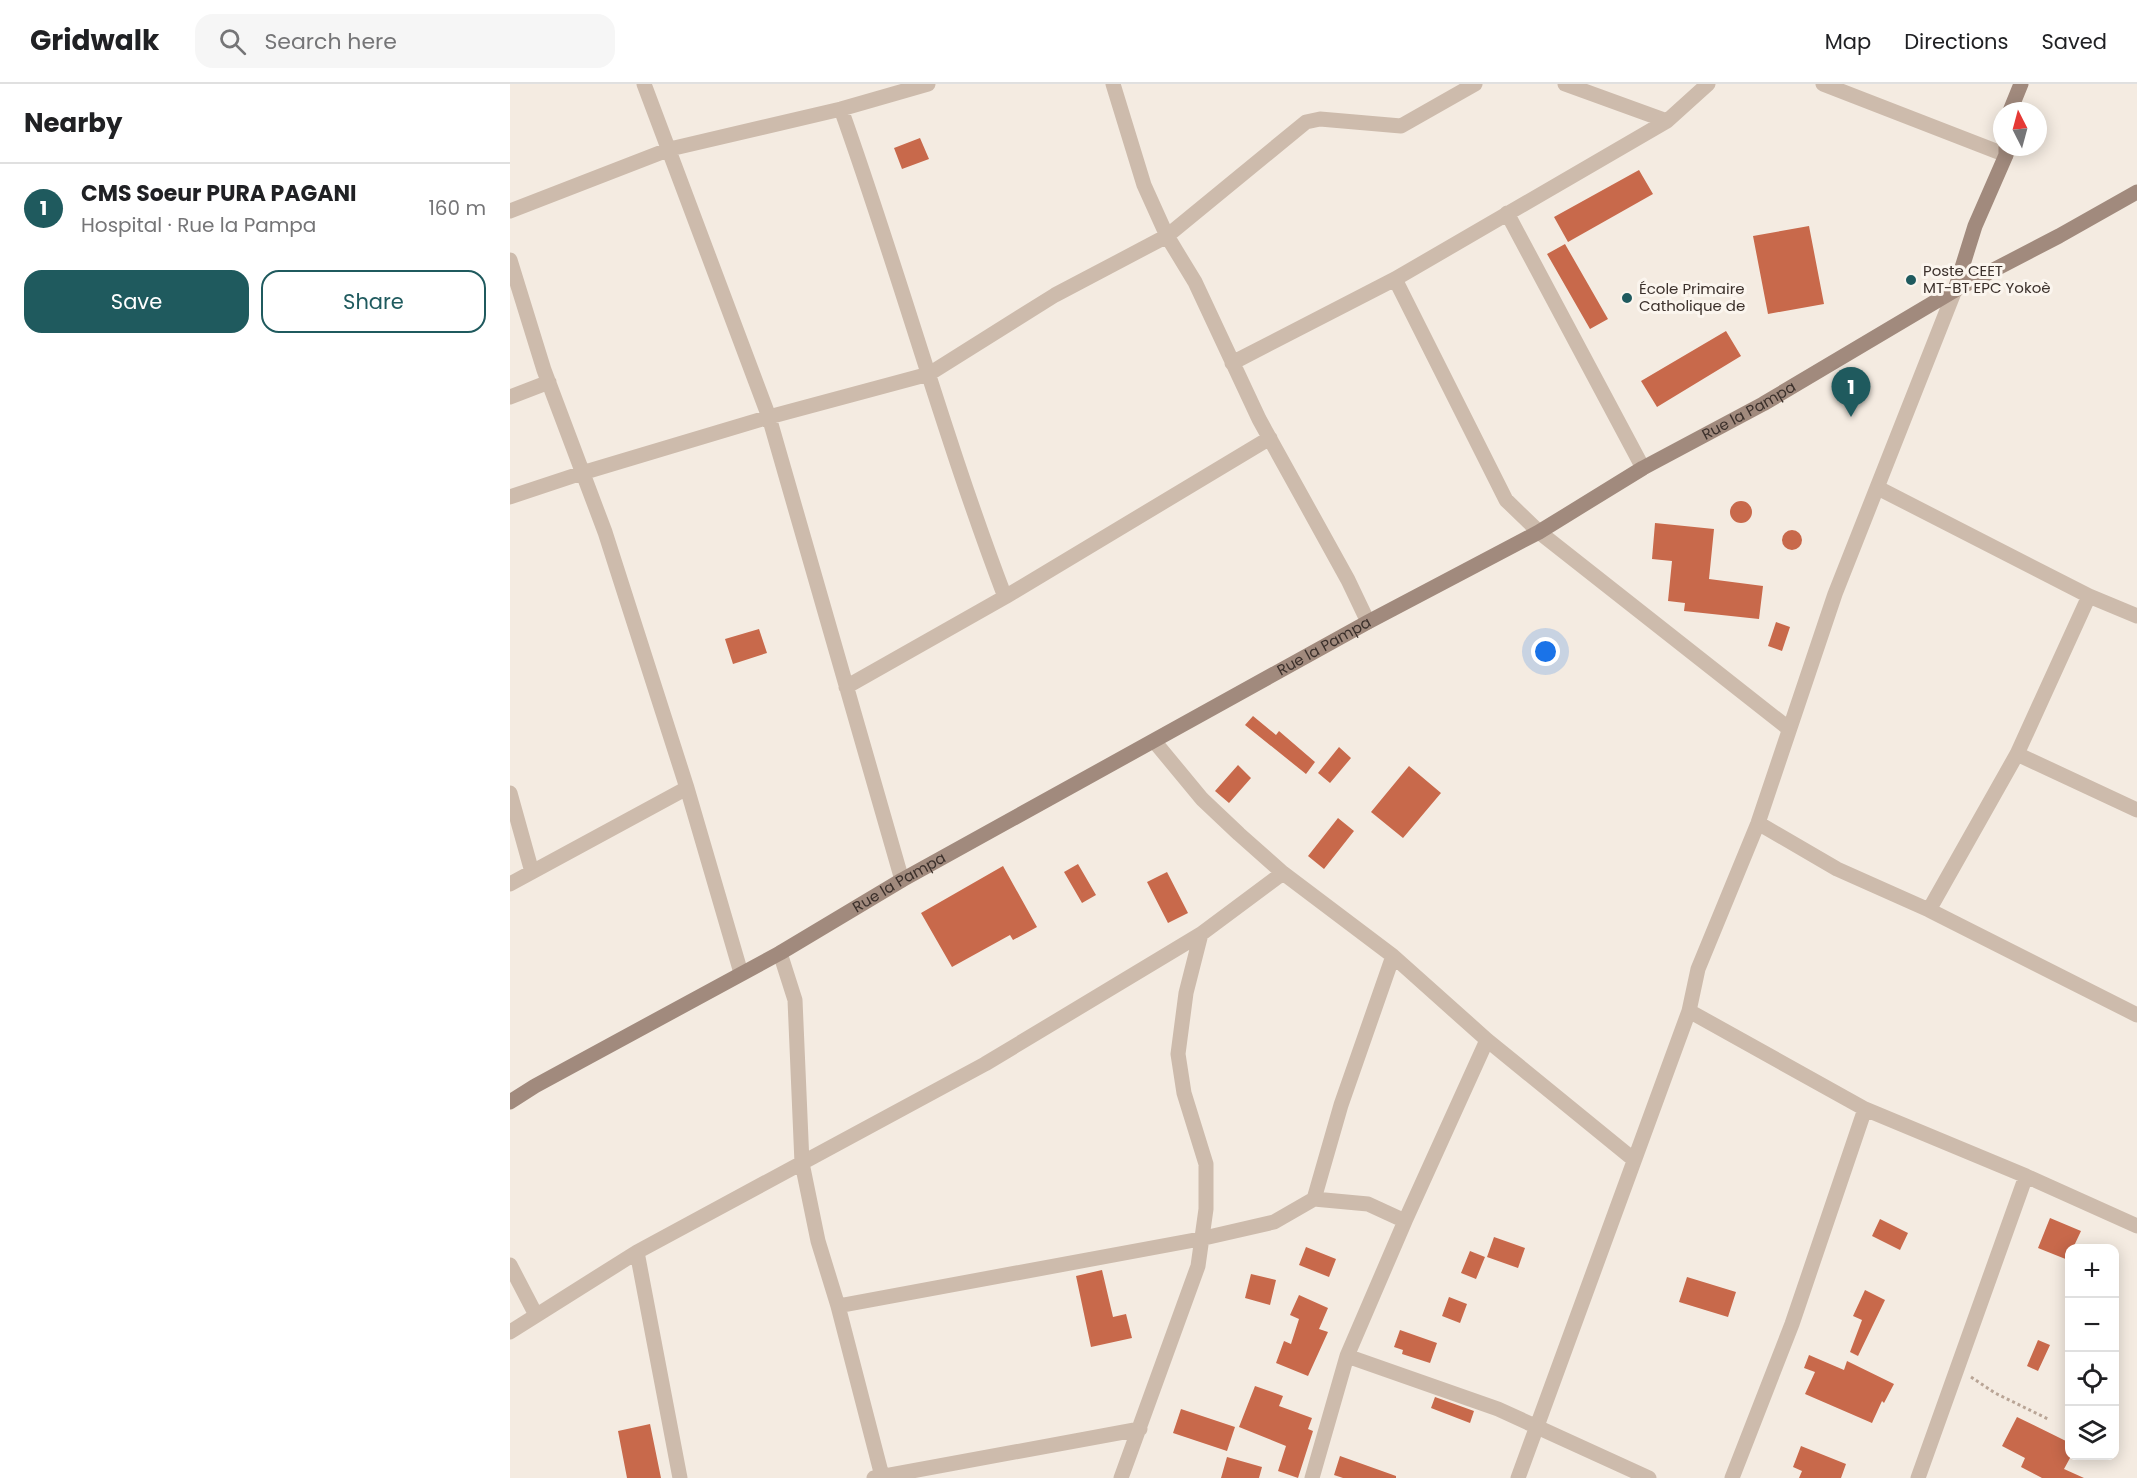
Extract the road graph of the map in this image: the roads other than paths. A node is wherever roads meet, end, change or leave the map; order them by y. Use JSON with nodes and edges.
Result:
{"nodes":[{"id":1,"x":644,"y":84,"type":"edge"},
{"id":2,"x":928,"y":84,"type":"edge"},
{"id":3,"x":1113,"y":84,"type":"edge"},
{"id":4,"x":1475,"y":84,"type":"edge"},
{"id":5,"x":1565,"y":84,"type":"edge"},
{"id":6,"x":1708,"y":84,"type":"edge"},
{"id":7,"x":1823,"y":84,"type":"edge"},
{"id":8,"x":2021,"y":84,"type":"edge"},
{"id":9,"x":2014,"y":102,"type":"edge"},
{"id":10,"x":841,"y":110,"type":"junction"},
{"id":11,"x":1667,"y":121,"type":"junction"},
{"id":12,"x":1993,"y":146,"type":"edge"},
{"id":13,"x":670,"y":149,"type":"junction"},
{"id":14,"x":2004,"y":156,"type":"edge"},
{"id":15,"x":2137,"y":192,"type":"edge"},
{"id":16,"x":510,"y":211,"type":"edge"},
{"id":17,"x":1506,"y":213,"type":"junction"},
{"id":18,"x":1167,"y":236,"type":"junction"},
{"id":19,"x":510,"y":260,"type":"edge"},
{"id":20,"x":1395,"y":279,"type":"junction"},
{"id":21,"x":1955,"y":290,"type":"junction"},
{"id":22,"x":1232,"y":363,"type":"junction"},
{"id":23,"x":929,"y":374,"type":"junction"},
{"id":24,"x":549,"y":382,"type":"junction"},
{"id":25,"x":510,"y":397,"type":"edge"},
{"id":26,"x":769,"y":417,"type":"junction"},
{"id":27,"x":1270,"y":438,"type":"junction"},
{"id":28,"x":1643,"y":468,"type":"junction"},
{"id":29,"x":582,"y":473,"type":"junction"},
{"id":30,"x":1878,"y":488,"type":"junction"},
{"id":31,"x":510,"y":497,"type":"edge"},
{"id":32,"x":1539,"y":532,"type":"junction"},
{"id":33,"x":2089,"y":596,"type":"junction"},
{"id":34,"x":1005,"y":597,"type":"junction"},
{"id":35,"x":2137,"y":616,"type":"edge"},
{"id":36,"x":1368,"y":622,"type":"junction"},
{"id":37,"x":846,"y":687,"type":"junction"},
{"id":38,"x":1788,"y":728,"type":"junction"},
{"id":39,"x":1154,"y":741,"type":"junction"},
{"id":40,"x":2017,"y":754,"type":"junction"},
{"id":41,"x":687,"y":788,"type":"junction"},
{"id":42,"x":510,"y":793,"type":"edge"},
{"id":43,"x":2136,"y":808,"type":"edge"},
{"id":44,"x":1758,"y":823,"type":"junction"},
{"id":45,"x":532,"y":872,"type":"junction"},
{"id":46,"x":1283,"y":873,"type":"junction"},
{"id":47,"x":902,"y":880,"type":"junction"},
{"id":48,"x":510,"y":884,"type":"edge"},
{"id":49,"x":1929,"y":910,"type":"junction"},
{"id":50,"x":1201,"y":934,"type":"junction"},
{"id":51,"x":780,"y":953,"type":"junction"},
{"id":52,"x":1393,"y":956,"type":"junction"},
{"id":53,"x":741,"y":973,"type":"junction"},
{"id":54,"x":1689,"y":1011,"type":"junction"},
{"id":55,"x":2137,"y":1015,"type":"edge"},
{"id":56,"x":1487,"y":1040,"type":"junction"},
{"id":57,"x":510,"y":1102,"type":"edge"},
{"id":58,"x":1865,"y":1109,"type":"junction"},
{"id":59,"x":1633,"y":1159,"type":"junction"},
{"id":60,"x":802,"y":1163,"type":"junction"},
{"id":61,"x":2025,"y":1176,"type":"junction"},
{"id":62,"x":1314,"y":1199,"type":"junction"},
{"id":63,"x":1405,"y":1221,"type":"junction"},
{"id":64,"x":2137,"y":1226,"type":"edge"},
{"id":65,"x":1200,"y":1239,"type":"junction"},
{"id":66,"x":637,"y":1252,"type":"junction"},
{"id":67,"x":510,"y":1265,"type":"edge"},
{"id":68,"x":838,"y":1306,"type":"junction"},
{"id":69,"x":536,"y":1315,"type":"junction"},
{"id":70,"x":510,"y":1332,"type":"edge"},
{"id":71,"x":1347,"y":1356,"type":"junction"},
{"id":72,"x":1538,"y":1426,"type":"junction"},
{"id":73,"x":1140,"y":1429,"type":"junction"},
{"id":74,"x":878,"y":1477,"type":"edge"},
{"id":75,"x":680,"y":1478,"type":"edge"},
{"id":76,"x":1121,"y":1478,"type":"edge"},
{"id":77,"x":1312,"y":1478,"type":"edge"},
{"id":78,"x":1518,"y":1478,"type":"edge"},
{"id":79,"x":1649,"y":1478,"type":"edge"},
{"id":80,"x":1732,"y":1478,"type":"edge"},
{"id":81,"x":1918,"y":1478,"type":"edge"}],
"edges":[{"from":1,"to":13,"type":"street"},
{"from":2,"to":10,"type":"street"},
{"from":3,"to":18,"type":"street"},
{"from":4,"to":18,"type":"street"},
{"from":5,"to":11,"type":"street"},
{"from":6,"to":11,"type":"street"},
{"from":7,"to":12,"type":"street"},
{"from":8,"to":9,"type":"street"},
{"from":10,"to":13,"type":"street"},
{"from":10,"to":23,"type":"street"},
{"from":11,"to":17,"type":"street"},
{"from":13,"to":16,"type":"street"},
{"from":13,"to":26,"type":"street"},
{"from":14,"to":21,"type":"street"},
{"from":15,"to":21,"type":"street","name":"Rue la Pampa"},
{"from":17,"to":20,"type":"street"},
{"from":17,"to":28,"type":"street"},
{"from":18,"to":22,"type":"street"},
{"from":18,"to":23,"type":"street"},
{"from":19,"to":24,"type":"street"},
{"from":20,"to":22,"type":"street"},
{"from":20,"to":32,"type":"street"},
{"from":21,"to":28,"type":"street","name":"Rue la Pampa"},
{"from":21,"to":30,"type":"street"},
{"from":22,"to":27,"type":"street"},
{"from":23,"to":26,"type":"street"},
{"from":23,"to":34,"type":"street"},
{"from":24,"to":25,"type":"street"},
{"from":24,"to":29,"type":"street"},
{"from":26,"to":29,"type":"street"},
{"from":26,"to":37,"type":"street"},
{"from":27,"to":34,"type":"street"},
{"from":27,"to":36,"type":"street"},
{"from":28,"to":32,"type":"street","name":"Rue la Pampa"},
{"from":29,"to":31,"type":"street"},
{"from":29,"to":41,"type":"street"},
{"from":30,"to":33,"type":"street"},
{"from":30,"to":38,"type":"street"},
{"from":32,"to":36,"type":"street","name":"Rue la Pampa"},
{"from":32,"to":38,"type":"street"},
{"from":33,"to":35,"type":"street"},
{"from":33,"to":40,"type":"street"},
{"from":34,"to":37,"type":"street"},
{"from":36,"to":39,"type":"street","name":"Rue la Pampa"},
{"from":37,"to":47,"type":"street"},
{"from":38,"to":44,"type":"street"},
{"from":39,"to":46,"type":"street"},
{"from":39,"to":47,"type":"street","name":"Rue la Pampa"},
{"from":40,"to":43,"type":"street"},
{"from":40,"to":49,"type":"street"},
{"from":41,"to":45,"type":"street"},
{"from":41,"to":53,"type":"street"},
{"from":42,"to":45,"type":"street"},
{"from":44,"to":49,"type":"street"},
{"from":44,"to":54,"type":"street"},
{"from":45,"to":48,"type":"street"},
{"from":46,"to":50,"type":"street"},
{"from":46,"to":52,"type":"street"},
{"from":47,"to":51,"type":"street","name":"Rue la Pampa"},
{"from":49,"to":55,"type":"street"},
{"from":50,"to":60,"type":"street"},
{"from":50,"to":65,"type":"street"},
{"from":51,"to":53,"type":"street","name":"Rue la Pampa"},
{"from":51,"to":60,"type":"street"},
{"from":52,"to":56,"type":"street"},
{"from":52,"to":62,"type":"street"},
{"from":53,"to":57,"type":"street","name":"Rue la Pampa"},
{"from":54,"to":58,"type":"street"},
{"from":54,"to":59,"type":"street"},
{"from":56,"to":59,"type":"street"},
{"from":56,"to":63,"type":"street"},
{"from":58,"to":61,"type":"street"},
{"from":58,"to":80,"type":"street"},
{"from":59,"to":72,"type":"street"},
{"from":60,"to":66,"type":"street"},
{"from":60,"to":68,"type":"street"},
{"from":61,"to":64,"type":"street"},
{"from":61,"to":81,"type":"street"},
{"from":62,"to":63,"type":"street"},
{"from":62,"to":65,"type":"street"},
{"from":63,"to":71,"type":"street"},
{"from":65,"to":68,"type":"street"},
{"from":65,"to":73,"type":"street"},
{"from":66,"to":69,"type":"street"},
{"from":66,"to":75,"type":"street"},
{"from":67,"to":69,"type":"street"},
{"from":68,"to":74,"type":"street"},
{"from":69,"to":70,"type":"street"},
{"from":71,"to":72,"type":"street"},
{"from":71,"to":77,"type":"street"},
{"from":72,"to":78,"type":"street"},
{"from":72,"to":79,"type":"street"},
{"from":73,"to":74,"type":"street"},
{"from":73,"to":76,"type":"street"}]}
